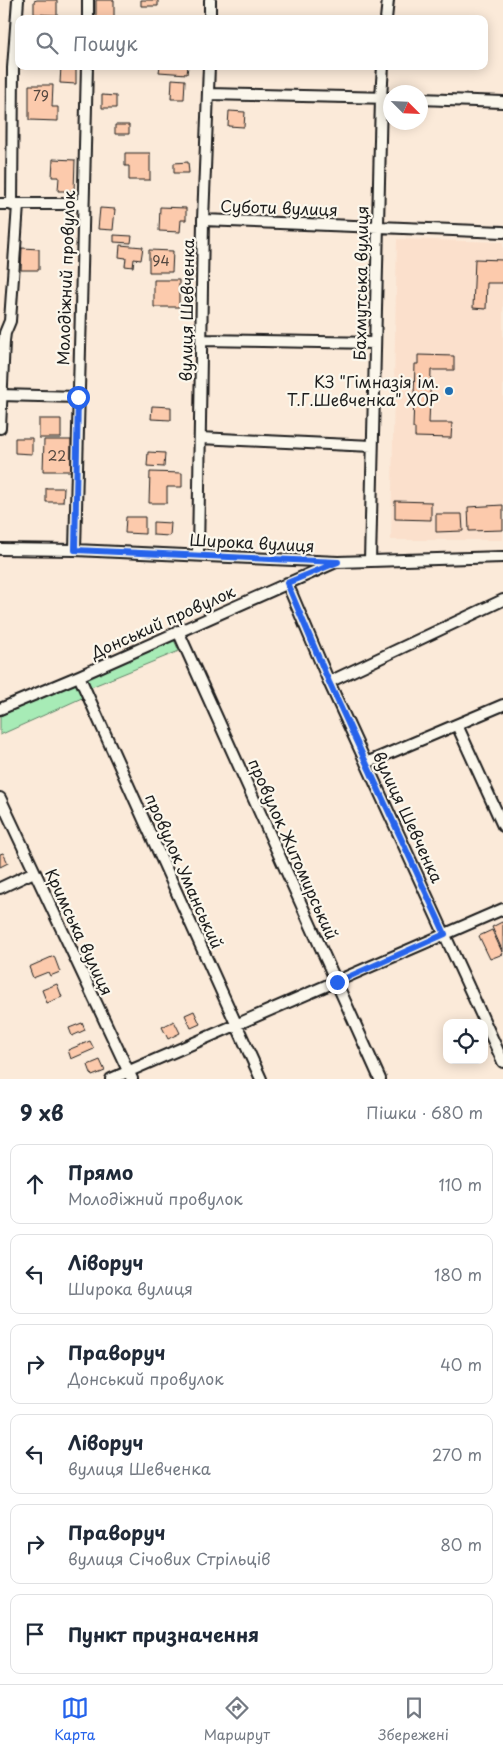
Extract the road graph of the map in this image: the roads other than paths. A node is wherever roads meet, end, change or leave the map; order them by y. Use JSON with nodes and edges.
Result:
{"nodes":[{"id":1,"x":18,"y":0,"type":"edge"},
{"id":2,"x":88,"y":0,"type":"edge"},
{"id":3,"x":210,"y":0,"type":"edge"},
{"id":4,"x":388,"y":0,"type":"edge"},
{"id":5,"x":17,"y":15,"type":"edge"},
{"id":6,"x":88,"y":15,"type":"edge"},
{"id":7,"x":210,"y":15,"type":"edge"},
{"id":8,"x":386,"y":15,"type":"edge"},
{"id":9,"x":15,"y":41,"type":"edge"},
{"id":10,"x":87,"y":70,"type":"edge"},
{"id":11,"x":209,"y":70,"type":"edge"},
{"id":12,"x":383,"y":70,"type":"edge"},
{"id":13,"x":385,"y":85,"type":"edge"},
{"id":14,"x":209,"y":94,"type":"junction"},
{"id":15,"x":383,"y":98,"type":"edge"},
{"id":16,"x":428,"y":99,"type":"edge"},
{"id":17,"x":503,"y":102,"type":"edge"},
{"id":18,"x":384,"y":130,"type":"edge"},
{"id":19,"x":0,"y":204,"type":"edge"},
{"id":20,"x":84,"y":204,"type":"junction"},
{"id":21,"x":15,"y":205,"type":"junction"},
{"id":22,"x":203,"y":220,"type":"junction"},
{"id":23,"x":377,"y":227,"type":"junction"},
{"id":24,"x":503,"y":232,"type":"edge"},
{"id":25,"x":202,"y":340,"type":"junction"},
{"id":26,"x":375,"y":343,"type":"junction"},
{"id":27,"x":1,"y":395,"type":"edge"},
{"id":28,"x":78,"y":397,"type":"junction"},
{"id":29,"x":0,"y":428,"type":"edge"},
{"id":30,"x":200,"y":438,"type":"junction"},
{"id":31,"x":372,"y":446,"type":"junction"},
{"id":32,"x":0,"y":549,"type":"edge"},
{"id":33,"x":75,"y":550,"type":"junction"},
{"id":34,"x":198,"y":555,"type":"junction"},
{"id":35,"x":503,"y":556,"type":"edge"},
{"id":36,"x":370,"y":561,"type":"junction"},
{"id":37,"x":338,"y":562,"type":"junction"},
{"id":38,"x":287,"y":583,"type":"junction"},
{"id":39,"x":503,"y":600,"type":"edge"},
{"id":40,"x":178,"y":631,"type":"junction"},
{"id":41,"x":80,"y":676,"type":"junction"},
{"id":42,"x":329,"y":682,"type":"junction"},
{"id":43,"x":503,"y":705,"type":"edge"},
{"id":44,"x":0,"y":709,"type":"edge"},
{"id":45,"x":458,"y":725,"type":"junction"},
{"id":46,"x":366,"y":763,"type":"junction"},
{"id":47,"x":0,"y":798,"type":"edge"},
{"id":48,"x":503,"y":826,"type":"edge"},
{"id":49,"x":34,"y":872,"type":"junction"},
{"id":50,"x":0,"y":888,"type":"edge"},
{"id":51,"x":503,"y":909,"type":"edge"},
{"id":52,"x":445,"y":934,"type":"junction"},
{"id":53,"x":337,"y":982,"type":"junction"},
{"id":54,"x":237,"y":1024,"type":"junction"},
{"id":55,"x":503,"y":1062,"type":"edge"},
{"id":56,"x":130,"y":1075,"type":"edge"},
{"id":57,"x":110,"y":1079,"type":"edge"},
{"id":58,"x":261,"y":1079,"type":"edge"},
{"id":59,"x":380,"y":1079,"type":"edge"}],
"edges":[{"from":1,"to":5,"type":"street"},
{"from":2,"to":6,"type":"street"},
{"from":3,"to":7,"type":"street"},
{"from":4,"to":8,"type":"street"},
{"from":9,"to":21,"type":"street"},
{"from":10,"to":20,"type":"street","name":"Молодіжний провулок"},
{"from":11,"to":14,"type":"street","name":"вулиця Шевченка"},
{"from":12,"to":13,"type":"street","name":"Бахмутська вулиця"},
{"from":14,"to":15,"type":"street"},
{"from":14,"to":22,"type":"street","name":"вулиця Шевченка"},
{"from":16,"to":17,"type":"street"},
{"from":18,"to":23,"type":"street","name":"Бахмутська вулиця"},
{"from":19,"to":21,"type":"street"},
{"from":20,"to":21,"type":"street"},
{"from":20,"to":28,"type":"street","name":"Молодіжний провулок"},
{"from":21,"to":27,"type":"street"},
{"from":22,"to":23,"type":"street","name":"Суботи вулиця"},
{"from":22,"to":25,"type":"street","name":"вулиця Шевченка"},
{"from":23,"to":24,"type":"street","name":"Суботи вулиця"},
{"from":23,"to":26,"type":"street","name":"Бахмутська вулиця"},
{"from":25,"to":26,"type":"street"},
{"from":25,"to":30,"type":"street","name":"вулиця Шевченка"},
{"from":26,"to":31,"type":"street","name":"Бахмутська вулиця"},
{"from":27,"to":28,"type":"street"},
{"from":27,"to":29,"type":"street"},
{"from":28,"to":33,"type":"street","name":"Молодіжний провулок"},
{"from":30,"to":31,"type":"street"},
{"from":30,"to":34,"type":"street","name":"вулиця Шевченка"},
{"from":31,"to":36,"type":"street","name":"Бахмутська вулиця"},
{"from":32,"to":33,"type":"street","name":"Широка вулиця"},
{"from":33,"to":34,"type":"street","name":"Широка вулиця"},
{"from":34,"to":37,"type":"street","name":"Широка вулиця"},
{"from":35,"to":36,"type":"street","name":"Широка вулиця"},
{"from":36,"to":37,"type":"street","name":"Широка вулиця"},
{"from":37,"to":38,"type":"street","name":"Донський провулок"},
{"from":38,"to":40,"type":"street","name":"Донський провулок"},
{"from":38,"to":42,"type":"street","name":"вулиця Шевченка"},
{"from":39,"to":42,"type":"street"},
{"from":40,"to":41,"type":"street","name":"Донський провулок"},
{"from":40,"to":53,"type":"street","name":"провулок Житомирський"},
{"from":41,"to":44,"type":"street","name":"Донський провулок"},
{"from":41,"to":54,"type":"street","name":"провулок Уманський"},
{"from":42,"to":46,"type":"street","name":"вулиця Шевченка"},
{"from":43,"to":45,"type":"street"},
{"from":45,"to":46,"type":"street"},
{"from":45,"to":48,"type":"street"},
{"from":46,"to":52,"type":"street","name":"вулиця Шевченка"},
{"from":47,"to":49,"type":"street","name":"Кримська вулиця"},
{"from":49,"to":50,"type":"street"},
{"from":49,"to":56,"type":"street","name":"Кримська вулиця"},
{"from":51,"to":52,"type":"street"},
{"from":52,"to":53,"type":"street"},
{"from":52,"to":55,"type":"street","name":"вулиця Шевченка"},
{"from":53,"to":54,"type":"street"},
{"from":53,"to":59,"type":"street","name":"провулок Житомирський"},
{"from":54,"to":56,"type":"street"},
{"from":54,"to":58,"type":"street","name":"провулок Уманський"},
{"from":56,"to":57,"type":"street"}]}
